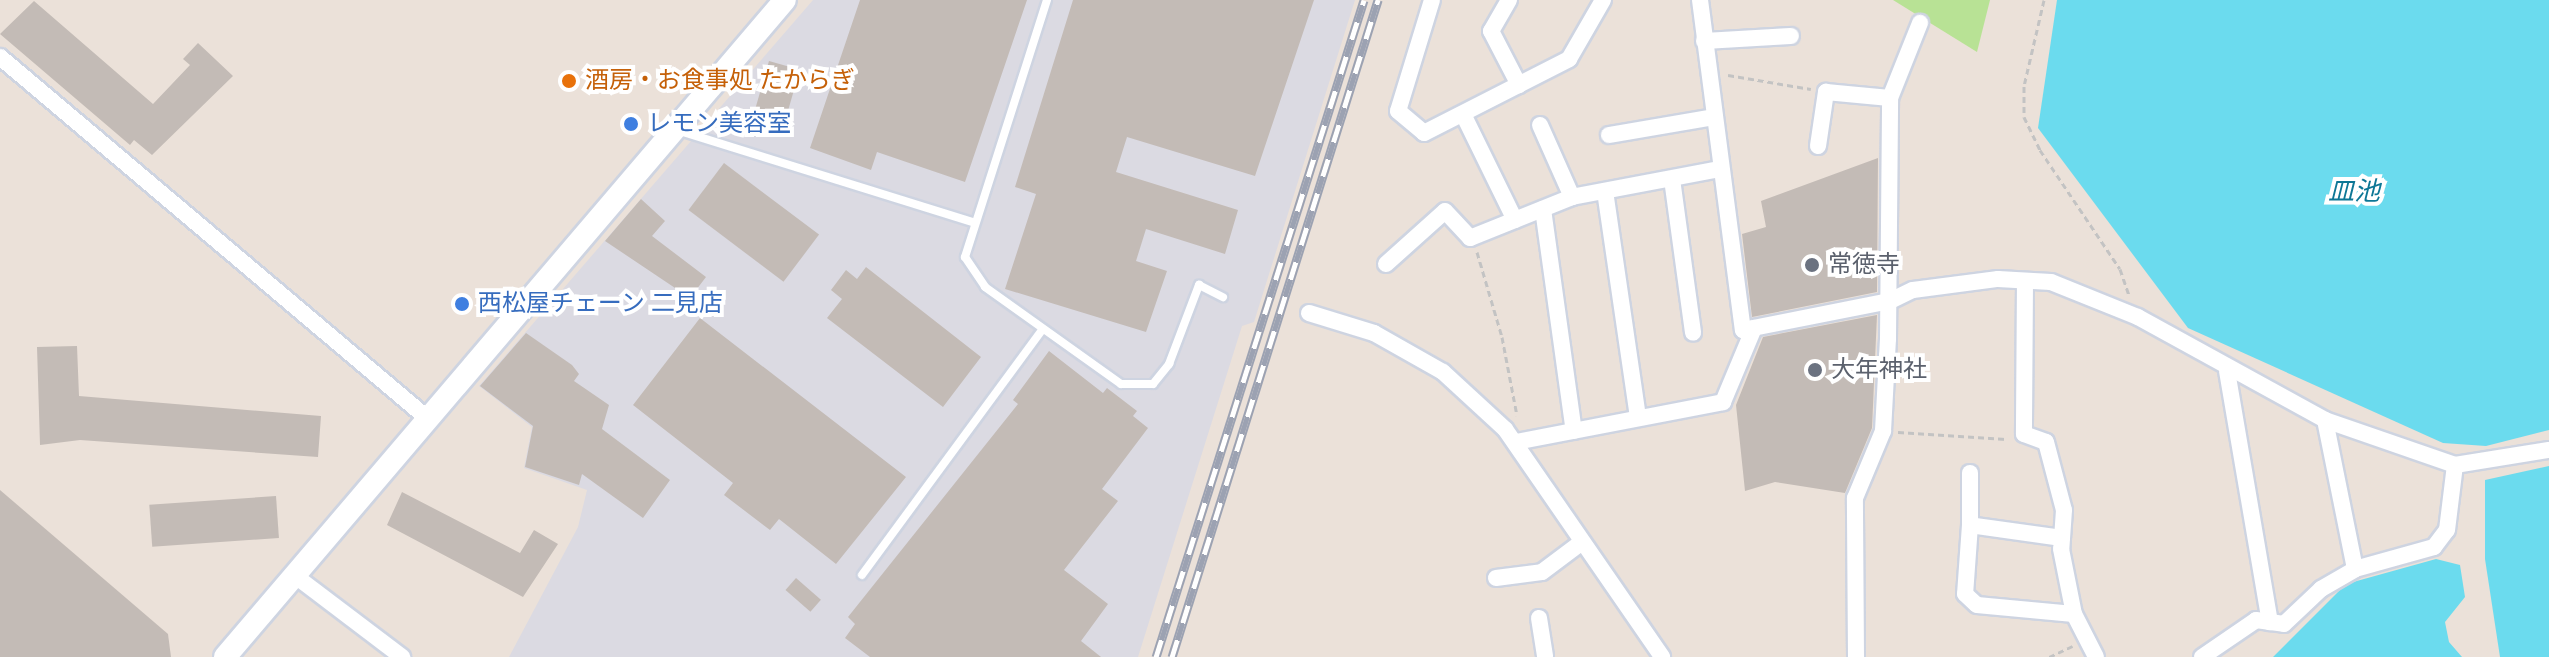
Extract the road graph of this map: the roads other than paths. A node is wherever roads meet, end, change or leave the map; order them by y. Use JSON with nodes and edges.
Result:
{"nodes":[{"id":1,"x":785,"y":0,"type":"edge"},
{"id":2,"x":1047,"y":0,"type":"edge"},
{"id":3,"x":1432,"y":0,"type":"edge"},
{"id":4,"x":1509,"y":0,"type":"edge"},
{"id":5,"x":1603,"y":0,"type":"edge"},
{"id":6,"x":1700,"y":0,"type":"edge"},
{"id":7,"x":1920,"y":23,"type":"dead end"},
{"id":8,"x":1791,"y":36,"type":"dead end"},
{"id":9,"x":1704,"y":41,"type":"junction"},
{"id":10,"x":0,"y":57,"type":"edge"},
{"id":11,"x":1519,"y":85,"type":"junction"},
{"id":12,"x":1890,"y":98,"type":"junction"},
{"id":13,"x":1463,"y":114,"type":"junction"},
{"id":14,"x":1714,"y":117,"type":"junction"},
{"id":15,"x":1540,"y":125,"type":"dead end"},
{"id":16,"x":673,"y":129,"type":"junction"},
{"id":17,"x":1609,"y":135,"type":"dead end"},
{"id":18,"x":1818,"y":146,"type":"dead end"},
{"id":19,"x":1720,"y":169,"type":"junction"},
{"id":20,"x":1672,"y":179,"type":"junction"},
{"id":21,"x":1605,"y":191,"type":"junction"},
{"id":22,"x":1572,"y":197,"type":"junction"},
{"id":23,"x":1543,"y":209,"type":"junction"},
{"id":24,"x":1515,"y":220,"type":"junction"},
{"id":25,"x":973,"y":222,"type":"junction"},
{"id":26,"x":1386,"y":264,"type":"dead end"},
{"id":27,"x":2025,"y":281,"type":"junction"},
{"id":28,"x":1223,"y":297,"type":"dead end"},
{"id":29,"x":1890,"y":301,"type":"junction"},
{"id":30,"x":1309,"y":313,"type":"dead end"},
{"id":31,"x":1754,"y":328,"type":"junction"},
{"id":32,"x":1041,"y":331,"type":"junction"},
{"id":33,"x":1693,"y":333,"type":"dead end"},
{"id":34,"x":2227,"y":371,"type":"junction"},
{"id":35,"x":427,"y":418,"type":"junction"},
{"id":36,"x":1638,"y":418,"type":"junction"},
{"id":37,"x":2325,"y":420,"type":"junction"},
{"id":38,"x":1574,"y":431,"type":"junction"},
{"id":39,"x":1519,"y":441,"type":"junction"},
{"id":40,"x":2549,"y":450,"type":"edge"},
{"id":41,"x":2455,"y":465,"type":"junction"},
{"id":42,"x":1970,"y":473,"type":"dead end"},
{"id":43,"x":1970,"y":525,"type":"junction"},
{"id":44,"x":2062,"y":538,"type":"junction"},
{"id":45,"x":1582,"y":542,"type":"junction"},
{"id":46,"x":2355,"y":569,"type":"junction"},
{"id":47,"x":294,"y":575,"type":"junction"},
{"id":48,"x":862,"y":575,"type":"dead end"},
{"id":49,"x":1496,"y":578,"type":"dead end"},
{"id":50,"x":2074,"y":614,"type":"junction"},
{"id":51,"x":1539,"y":618,"type":"dead end"},
{"id":52,"x":2270,"y":622,"type":"junction"},
{"id":53,"x":225,"y":657,"type":"edge"},
{"id":54,"x":402,"y":657,"type":"edge"},
{"id":55,"x":1545,"y":657,"type":"edge"},
{"id":56,"x":1662,"y":657,"type":"edge"},
{"id":57,"x":1856,"y":657,"type":"edge"},
{"id":58,"x":2096,"y":657,"type":"edge"},
{"id":59,"x":2202,"y":657,"type":"edge"}],
"edges":[{"from":1,"to":16,"type":"street"},
{"from":2,"to":25,"type":"lane"},
{"from":3,"to":13,"type":"street"},
{"from":4,"to":11,"type":"street"},
{"from":5,"to":11,"type":"street"},
{"from":6,"to":9,"type":"street"},
{"from":7,"to":12,"type":"street"},
{"from":8,"to":9,"type":"street"},
{"from":9,"to":14,"type":"street"},
{"from":10,"to":35,"type":"street"},
{"from":11,"to":13,"type":"street"},
{"from":12,"to":18,"type":"street"},
{"from":12,"to":29,"type":"street"},
{"from":13,"to":24,"type":"street"},
{"from":14,"to":17,"type":"street"},
{"from":14,"to":19,"type":"street"},
{"from":15,"to":22,"type":"street"},
{"from":16,"to":25,"type":"lane"},
{"from":16,"to":35,"type":"street"},
{"from":19,"to":20,"type":"street"},
{"from":19,"to":31,"type":"street"},
{"from":20,"to":21,"type":"street"},
{"from":20,"to":33,"type":"street"},
{"from":21,"to":22,"type":"street"},
{"from":21,"to":36,"type":"street"},
{"from":22,"to":23,"type":"street"},
{"from":23,"to":24,"type":"street"},
{"from":23,"to":38,"type":"street"},
{"from":24,"to":26,"type":"street"},
{"from":25,"to":32,"type":"lane"},
{"from":27,"to":29,"type":"street"},
{"from":27,"to":34,"type":"street"},
{"from":27,"to":44,"type":"street"},
{"from":28,"to":32,"type":"lane"},
{"from":29,"to":31,"type":"street"},
{"from":29,"to":57,"type":"street"},
{"from":30,"to":39,"type":"street"},
{"from":31,"to":36,"type":"street"},
{"from":32,"to":48,"type":"lane"},
{"from":34,"to":37,"type":"street"},
{"from":34,"to":52,"type":"street"},
{"from":35,"to":47,"type":"street"},
{"from":36,"to":38,"type":"street"},
{"from":37,"to":41,"type":"street"},
{"from":37,"to":46,"type":"street"},
{"from":38,"to":39,"type":"street"},
{"from":39,"to":45,"type":"street"},
{"from":40,"to":41,"type":"street"},
{"from":41,"to":46,"type":"street"},
{"from":42,"to":43,"type":"street"},
{"from":43,"to":44,"type":"street"},
{"from":43,"to":50,"type":"street"},
{"from":44,"to":50,"type":"street"},
{"from":45,"to":49,"type":"street"},
{"from":45,"to":56,"type":"street"},
{"from":46,"to":52,"type":"street"},
{"from":47,"to":53,"type":"street"},
{"from":47,"to":54,"type":"street"},
{"from":50,"to":58,"type":"street"},
{"from":51,"to":55,"type":"street"},
{"from":52,"to":59,"type":"street"}]}
